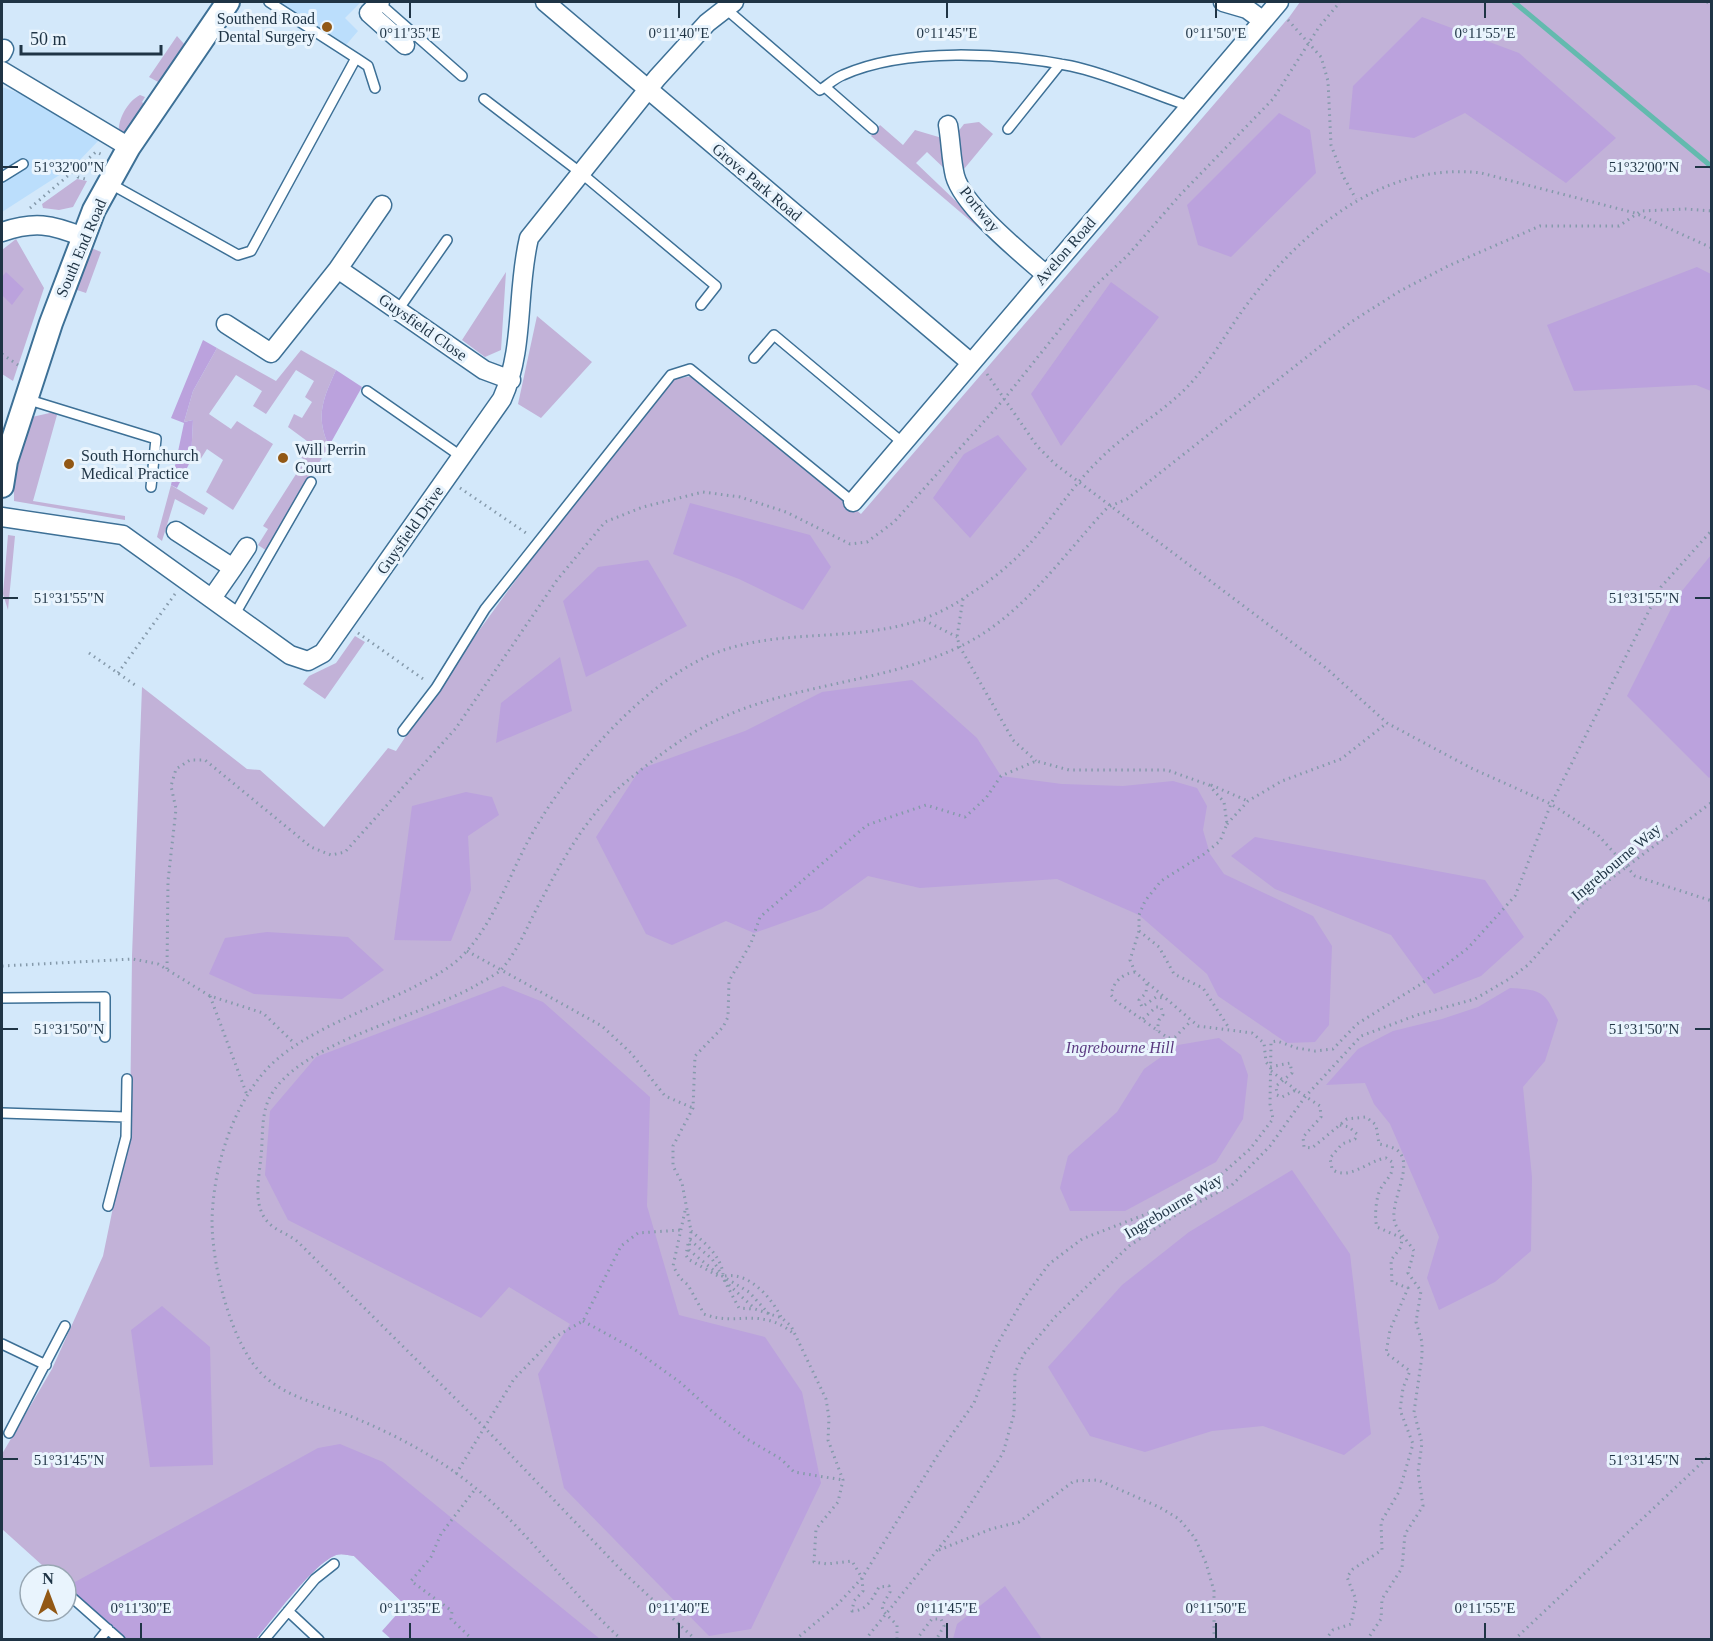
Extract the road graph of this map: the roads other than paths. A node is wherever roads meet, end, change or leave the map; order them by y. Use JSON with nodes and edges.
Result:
{"nodes":[{"id":1,"x":228,"y":2,"type":"edge"},
{"id":2,"x":269,"y":2,"type":"edge"},
{"id":3,"x":379,"y":2,"type":"edge"},
{"id":4,"x":545,"y":2,"type":"edge"},
{"id":5,"x":1223,"y":2,"type":"edge"},
{"id":6,"x":730,"y":5,"type":"edge"},
{"id":7,"x":1272,"y":9,"type":"edge"},
{"id":8,"x":405,"y":45,"type":"dead end"},
{"id":9,"x":356,"y":58,"type":"junction"},
{"id":10,"x":1060,"y":64,"type":"junction"},
{"id":11,"x":2,"y":71,"type":"edge"},
{"id":12,"x":462,"y":76,"type":"dead end"},
{"id":13,"x":825,"y":87,"type":"junction"},
{"id":14,"x":375,"y":88,"type":"dead end"},
{"id":15,"x":648,"y":89,"type":"junction"},
{"id":16,"x":484,"y":99,"type":"dead end"},
{"id":17,"x":1189,"y":106,"type":"junction"},
{"id":18,"x":948,"y":125,"type":"dead end"},
{"id":19,"x":873,"y":129,"type":"dead end"},
{"id":20,"x":1008,"y":129,"type":"dead end"},
{"id":21,"x":129,"y":147,"type":"junction"},
{"id":22,"x":23,"y":164,"type":"dead end"},
{"id":23,"x":581,"y":173,"type":"junction"},
{"id":24,"x":2,"y":177,"type":"edge"},
{"id":25,"x":100,"y":182,"type":"junction"},
{"id":26,"x":382,"y":205,"type":"dead end"},
{"id":27,"x":2,"y":232,"type":"edge"},
{"id":28,"x":83,"y":237,"type":"junction"},
{"id":29,"x":447,"y":240,"type":"dead end"},
{"id":30,"x":338,"y":269,"type":"junction"},
{"id":31,"x":1045,"y":274,"type":"junction"},
{"id":32,"x":701,"y":305,"type":"dead end"},
{"id":33,"x":398,"y":310,"type":"junction"},
{"id":34,"x":226,"y":324,"type":"dead end"},
{"id":35,"x":754,"y":358,"type":"dead end"},
{"id":36,"x":977,"y":365,"type":"junction"},
{"id":37,"x":511,"y":380,"type":"junction"},
{"id":38,"x":368,"y":391,"type":"dead end"},
{"id":39,"x":26,"y":399,"type":"junction"},
{"id":40,"x":903,"y":443,"type":"junction"},
{"id":41,"x":462,"y":457,"type":"junction"},
{"id":42,"x":311,"y":482,"type":"dead end"},
{"id":43,"x":2,"y":486,"type":"edge"},
{"id":44,"x":151,"y":487,"type":"dead end"},
{"id":45,"x":853,"y":502,"type":"joint"},
{"id":46,"x":2,"y":517,"type":"edge"},
{"id":47,"x":176,"y":531,"type":"dead end"},
{"id":48,"x":247,"y":547,"type":"dead end"},
{"id":49,"x":233,"y":568,"type":"junction"},
{"id":50,"x":212,"y":598,"type":"junction"},
{"id":51,"x":235,"y":614,"type":"junction"},
{"id":52,"x":402,"y":731,"type":"dead end"},
{"id":53,"x":2,"y":998,"type":"edge"},
{"id":54,"x":105,"y":1037,"type":"dead end"},
{"id":55,"x":127,"y":1079,"type":"dead end"},
{"id":56,"x":2,"y":1113,"type":"edge"},
{"id":57,"x":126,"y":1118,"type":"junction"},
{"id":58,"x":108,"y":1206,"type":"dead end"},
{"id":59,"x":65,"y":1326,"type":"dead end"},
{"id":60,"x":2,"y":1344,"type":"edge"},
{"id":61,"x":46,"y":1365,"type":"junction"},
{"id":62,"x":9,"y":1433,"type":"dead end"},
{"id":63,"x":334,"y":1564,"type":"dead end"},
{"id":64,"x":78,"y":1603,"type":"edge"},
{"id":65,"x":288,"y":1611,"type":"junction"},
{"id":66,"x":108,"y":1629,"type":"junction"},
{"id":67,"x":99,"y":1640,"type":"edge"},
{"id":68,"x":120,"y":1640,"type":"edge"},
{"id":69,"x":264,"y":1640,"type":"edge"},
{"id":70,"x":319,"y":1640,"type":"edge"}],
"edges":[{"from":1,"to":21,"type":"street","name":"South End Road"},
{"from":2,"to":9,"type":"lane"},
{"from":3,"to":8,"type":"street"},
{"from":3,"to":12,"type":"lane"},
{"from":4,"to":15,"type":"street","name":"Grove Park Road"},
{"from":5,"to":7,"type":"street"},
{"from":6,"to":13,"type":"lane"},
{"from":6,"to":15,"type":"street","name":"Guysfield Drive"},
{"from":7,"to":17,"type":"street","name":"Avelon Road"},
{"from":9,"to":14,"type":"lane"},
{"from":9,"to":25,"type":"lane"},
{"from":10,"to":13,"type":"lane"},
{"from":10,"to":17,"type":"lane"},
{"from":10,"to":20,"type":"lane"},
{"from":11,"to":21,"type":"street"},
{"from":13,"to":19,"type":"lane"},
{"from":15,"to":23,"type":"street","name":"Guysfield Drive"},
{"from":15,"to":36,"type":"street","name":"Grove Park Road"},
{"from":16,"to":23,"type":"lane"},
{"from":17,"to":31,"type":"street","name":"Avelon Road"},
{"from":18,"to":31,"type":"street","name":"Portway"},
{"from":21,"to":25,"type":"street","name":"South End Road"},
{"from":22,"to":24,"type":"lane"},
{"from":23,"to":32,"type":"lane"},
{"from":23,"to":37,"type":"street","name":"Guysfield Drive"},
{"from":25,"to":28,"type":"street","name":"South End Road"},
{"from":26,"to":30,"type":"street"},
{"from":27,"to":28,"type":"street"},
{"from":28,"to":39,"type":"street","name":"South End Road"},
{"from":29,"to":33,"type":"lane"},
{"from":30,"to":33,"type":"street","name":"Guysfield Close"},
{"from":30,"to":34,"type":"street"},
{"from":31,"to":36,"type":"street","name":"Avelon Road"},
{"from":33,"to":37,"type":"street","name":"Guysfield Close"},
{"from":35,"to":40,"type":"lane"},
{"from":36,"to":40,"type":"street","name":"Avelon Road"},
{"from":37,"to":41,"type":"street","name":"Guysfield Drive"},
{"from":38,"to":41,"type":"lane"},
{"from":39,"to":43,"type":"street","name":"South End Road"},
{"from":39,"to":44,"type":"lane"},
{"from":40,"to":45,"type":"street","name":"Avelon Road"},
{"from":41,"to":51,"type":"street","name":"Guysfield Drive"},
{"from":42,"to":51,"type":"lane"},
{"from":45,"to":52,"type":"lane"},
{"from":46,"to":50,"type":"street","name":"Guysfield Drive"},
{"from":47,"to":49,"type":"street"},
{"from":48,"to":49,"type":"street"},
{"from":49,"to":50,"type":"street"},
{"from":50,"to":51,"type":"street","name":"Guysfield Drive"},
{"from":53,"to":54,"type":"lane"},
{"from":55,"to":57,"type":"lane"},
{"from":56,"to":57,"type":"lane"},
{"from":57,"to":58,"type":"lane"},
{"from":59,"to":61,"type":"lane"},
{"from":60,"to":61,"type":"lane"},
{"from":61,"to":62,"type":"lane"},
{"from":63,"to":65,"type":"lane"},
{"from":64,"to":66,"type":"lane"},
{"from":65,"to":69,"type":"lane"},
{"from":65,"to":70,"type":"lane"},
{"from":66,"to":67,"type":"lane"},
{"from":66,"to":68,"type":"lane"}]}
